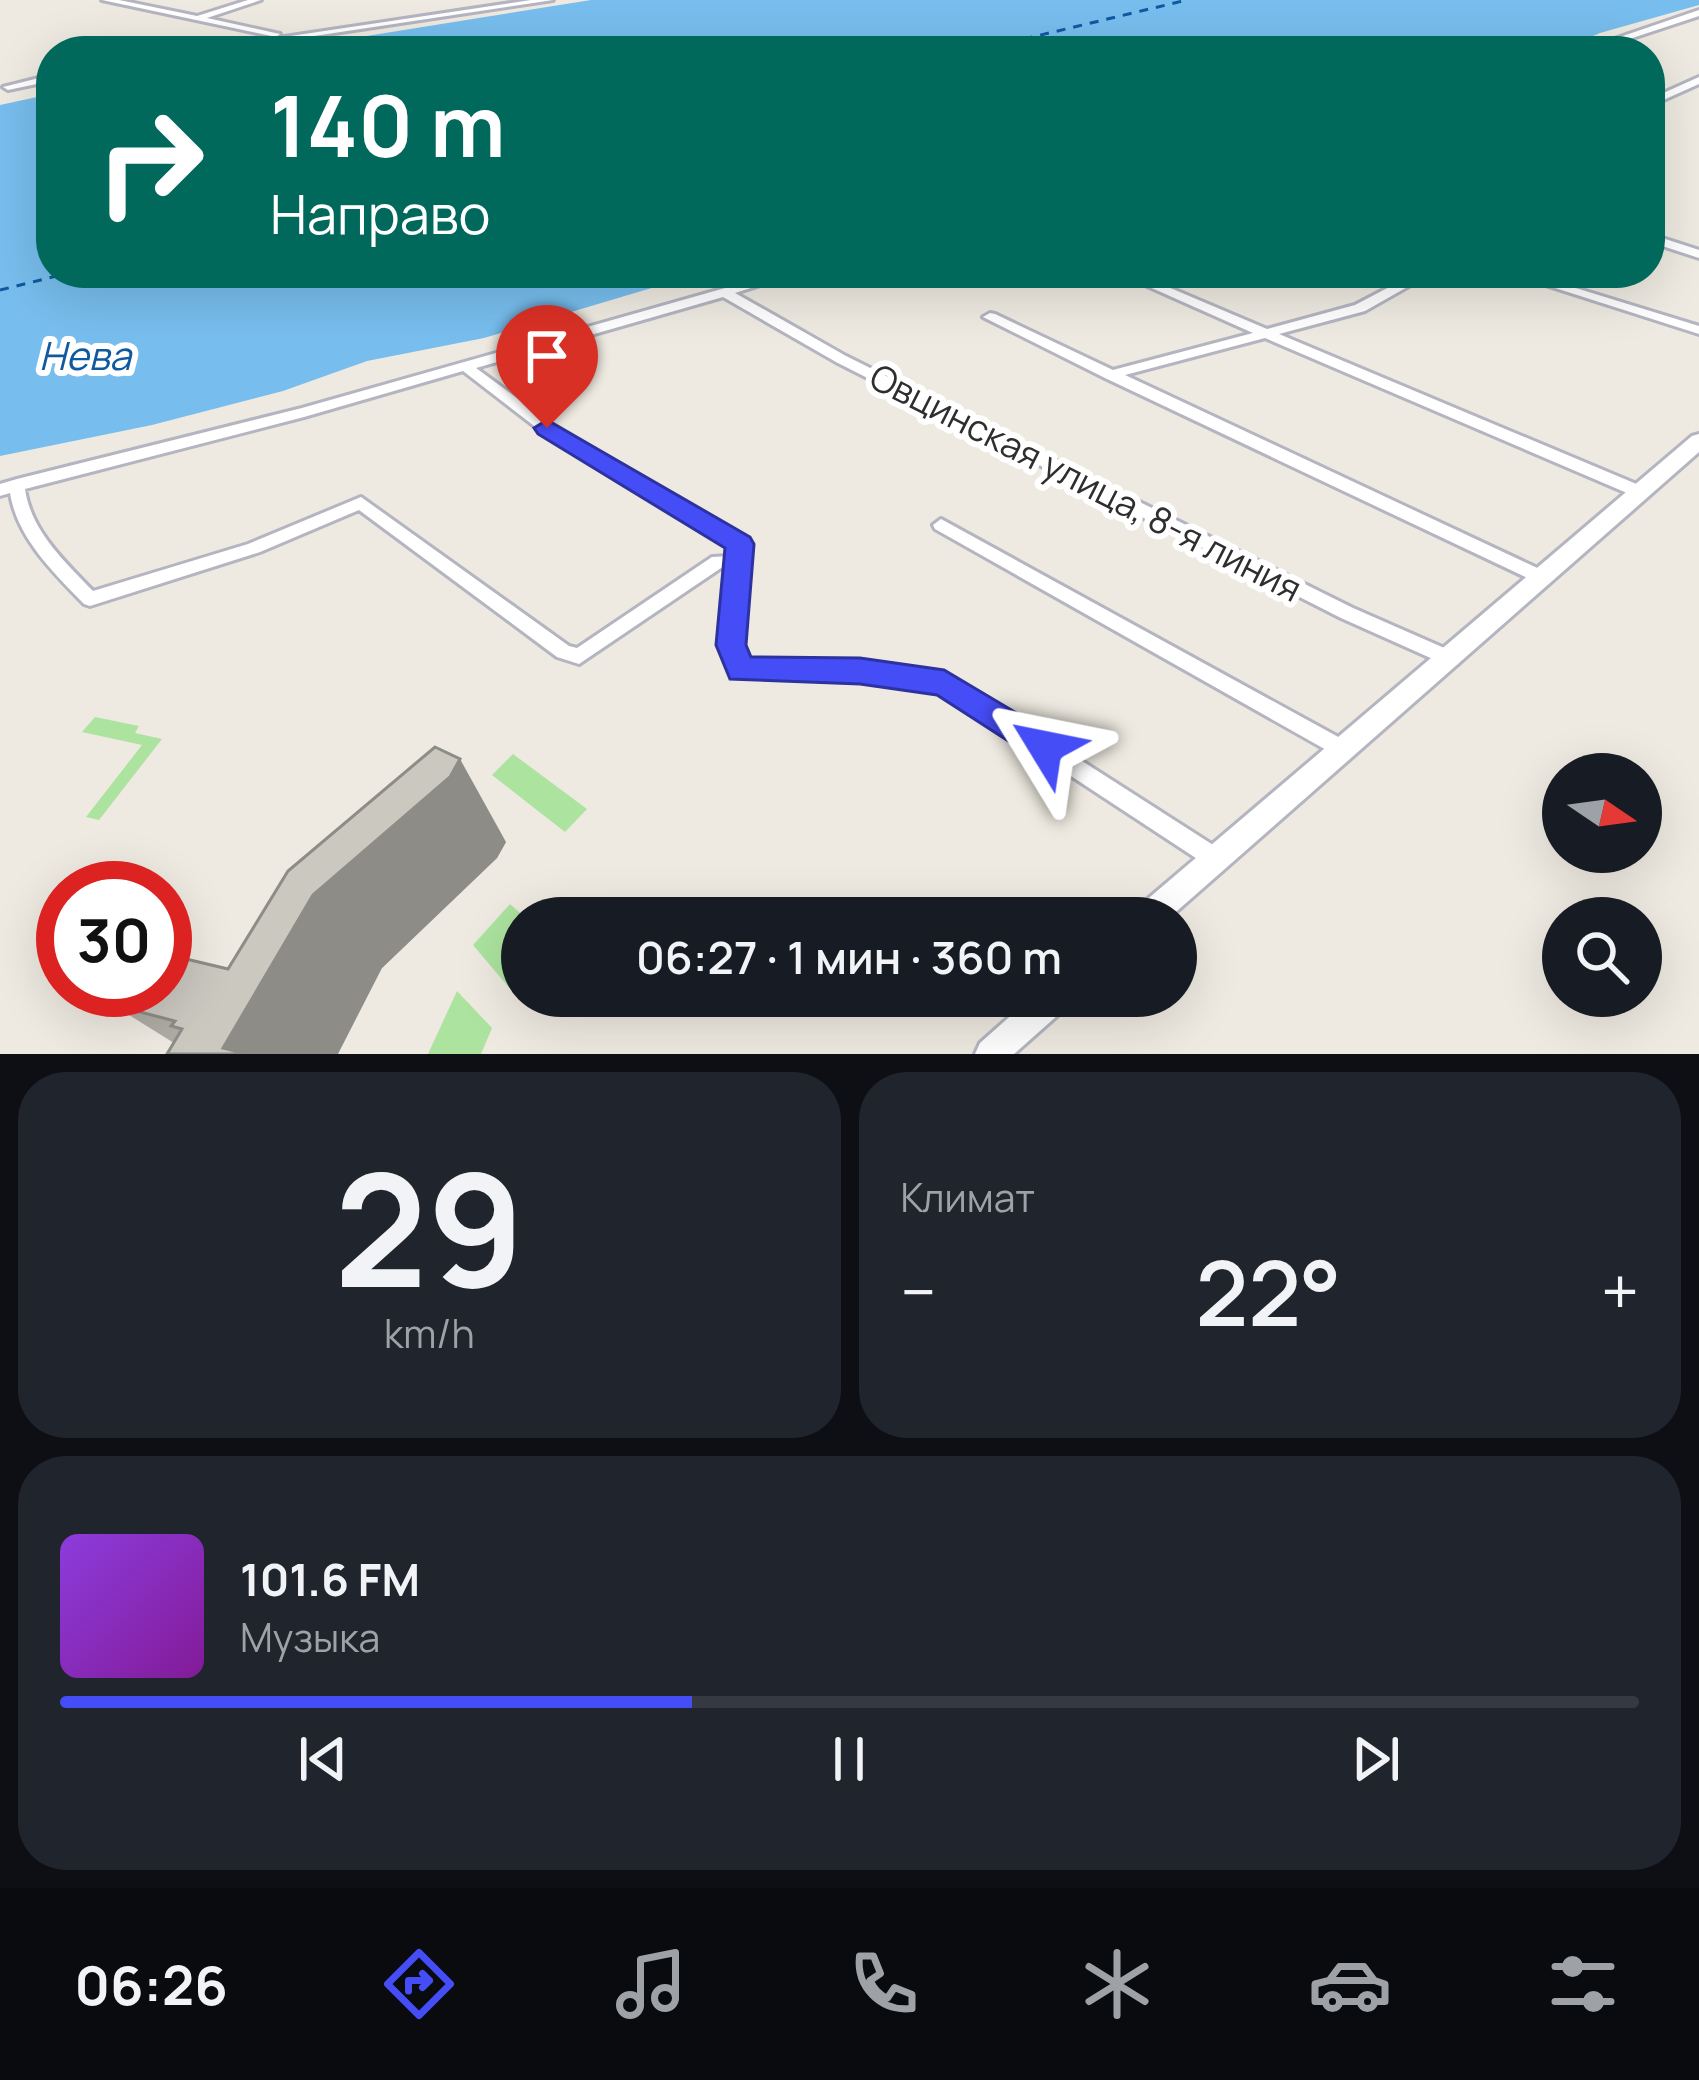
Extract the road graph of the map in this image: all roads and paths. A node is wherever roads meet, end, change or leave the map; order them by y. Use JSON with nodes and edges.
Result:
{"nodes":[{"id":1,"x":106,"y":0,"type":"edge"},
{"id":2,"x":189,"y":0,"type":"edge"},
{"id":3,"x":257,"y":0,"type":"edge"},
{"id":4,"x":549,"y":0,"type":"edge"},
{"id":5,"x":175,"y":9,"type":"junction"},
{"id":6,"x":1699,"y":13,"type":"edge"},
{"id":7,"x":199,"y":17,"type":"junction"},
{"id":8,"x":289,"y":36,"type":"joint"},
{"id":9,"x":1629,"y":36,"type":"edge"},
{"id":10,"x":1699,"y":80,"type":"edge"},
{"id":11,"x":36,"y":81,"type":"edge"},
{"id":12,"x":8,"y":87,"type":"dead end"},
{"id":13,"x":1665,"y":97,"type":"edge"},
{"id":14,"x":1665,"y":243,"type":"edge"},
{"id":15,"x":1699,"y":254,"type":"edge"},
{"id":16,"x":746,"y":288,"type":"edge"},
{"id":17,"x":1159,"y":288,"type":"edge"},
{"id":18,"x":1398,"y":288,"type":"edge"},
{"id":19,"x":1563,"y":288,"type":"edge"},
{"id":20,"x":727,"y":294,"type":"junction"},
{"id":21,"x":990,"y":317,"type":"dead end"},
{"id":22,"x":1699,"y":330,"type":"edge"},
{"id":23,"x":1261,"y":332,"type":"junction"},
{"id":24,"x":465,"y":366,"type":"junction"},
{"id":25,"x":1110,"y":375,"type":"junction"},
{"id":26,"x":1699,"y":441,"type":"edge"},
{"id":27,"x":8,"y":488,"type":"edge"},
{"id":28,"x":1640,"y":492,"type":"junction"},
{"id":29,"x":941,"y":525,"type":"dead end"},
{"id":30,"x":740,"y":562,"type":"junction"},
{"id":31,"x":1540,"y":578,"type":"junction"},
{"id":32,"x":1451,"y":659,"type":"junction"},
{"id":33,"x":1344,"y":750,"type":"junction"},
{"id":34,"x":1216,"y":859,"type":"junction"},
{"id":35,"x":1172,"y":897,"type":"edge"},
{"id":36,"x":1032,"y":1017,"type":"edge"},
{"id":37,"x":991,"y":1054,"type":"edge"}],
"edges":[{"from":1,"to":5,"type":"street"},
{"from":2,"to":5,"type":"street"},
{"from":3,"to":7,"type":"street"},
{"from":4,"to":8,"type":"street"},
{"from":5,"to":7,"type":"street"},
{"from":6,"to":9,"type":"street"},
{"from":7,"to":8,"type":"street"},
{"from":10,"to":13,"type":"street"},
{"from":11,"to":12,"type":"street"},
{"from":14,"to":15,"type":"street"},
{"from":16,"to":20,"type":"street"},
{"from":17,"to":23,"type":"street"},
{"from":18,"to":23,"type":"street"},
{"from":19,"to":22,"type":"street"},
{"from":20,"to":24,"type":"street"},
{"from":20,"to":32,"type":"street","name":"Овцинская улица, 8-я линия"},
{"from":21,"to":25,"type":"street"},
{"from":23,"to":25,"type":"street"},
{"from":23,"to":28,"type":"street"},
{"from":24,"to":27,"type":"street"},
{"from":24,"to":30,"type":"street"},
{"from":25,"to":31,"type":"street"},
{"from":26,"to":28,"type":"main road"},
{"from":27,"to":30,"type":"street"},
{"from":28,"to":31,"type":"main road"},
{"from":29,"to":33,"type":"street"},
{"from":30,"to":34,"type":"street"},
{"from":31,"to":32,"type":"main road"},
{"from":32,"to":33,"type":"main road"},
{"from":33,"to":34,"type":"main road"},
{"from":34,"to":35,"type":"main road"},
{"from":36,"to":37,"type":"main road"}]}
